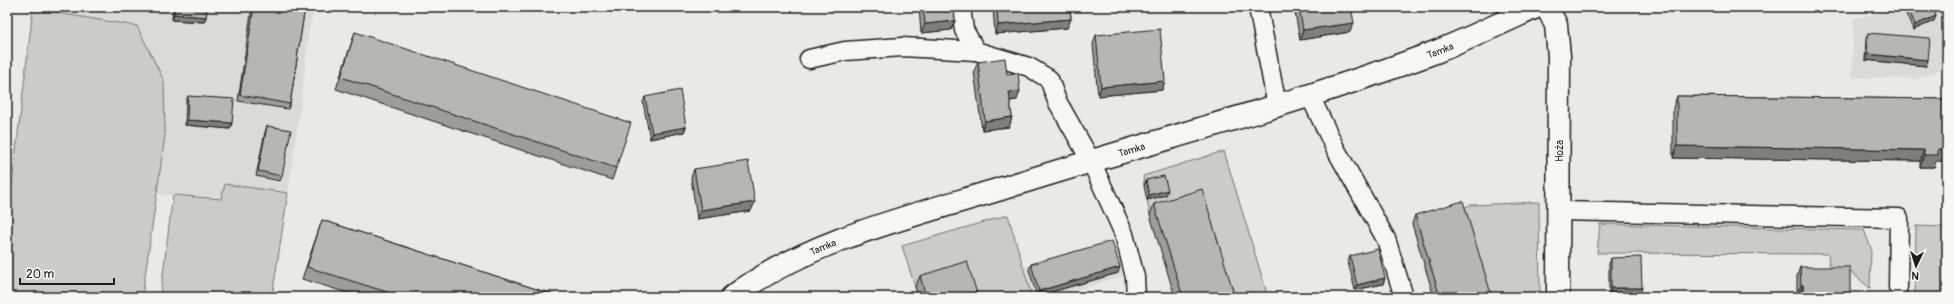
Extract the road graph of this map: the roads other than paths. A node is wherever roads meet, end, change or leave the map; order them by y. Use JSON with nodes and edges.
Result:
{"nodes":[{"id":1,"x":961,"y":7,"type":"edge"},
{"id":2,"x":1258,"y":7,"type":"edge"},
{"id":3,"x":1536,"y":7,"type":"edge"},
{"id":4,"x":1547,"y":7,"type":"edge"},
{"id":5,"x":976,"y":51,"type":"junction"},
{"id":6,"x":809,"y":59,"type":"dead end"},
{"id":7,"x":1310,"y":96,"type":"junction"},
{"id":8,"x":1277,"y":106,"type":"junction"},
{"id":9,"x":1091,"y":160,"type":"junction"},
{"id":10,"x":1559,"y":211,"type":"junction"},
{"id":11,"x":1898,"y":287,"type":"dead end"},
{"id":12,"x":732,"y":297,"type":"edge"},
{"id":13,"x":1136,"y":297,"type":"edge"},
{"id":14,"x":1404,"y":297,"type":"edge"},
{"id":15,"x":1558,"y":297,"type":"edge"}],
"edges":[{"from":1,"to":5,"type":"lane"},
{"from":2,"to":8,"type":"lane"},
{"from":3,"to":7,"type":"street","name":"Tamka"},
{"from":4,"to":10,"type":"street","name":"Hoża"},
{"from":5,"to":6,"type":"lane"},
{"from":5,"to":9,"type":"lane"},
{"from":7,"to":8,"type":"street","name":"Tamka"},
{"from":7,"to":14,"type":"lane"},
{"from":8,"to":9,"type":"street","name":"Tamka"},
{"from":9,"to":12,"type":"street","name":"Tamka"},
{"from":9,"to":13,"type":"lane"},
{"from":10,"to":11,"type":"lane"},
{"from":10,"to":15,"type":"street","name":"Hoża"}]}
